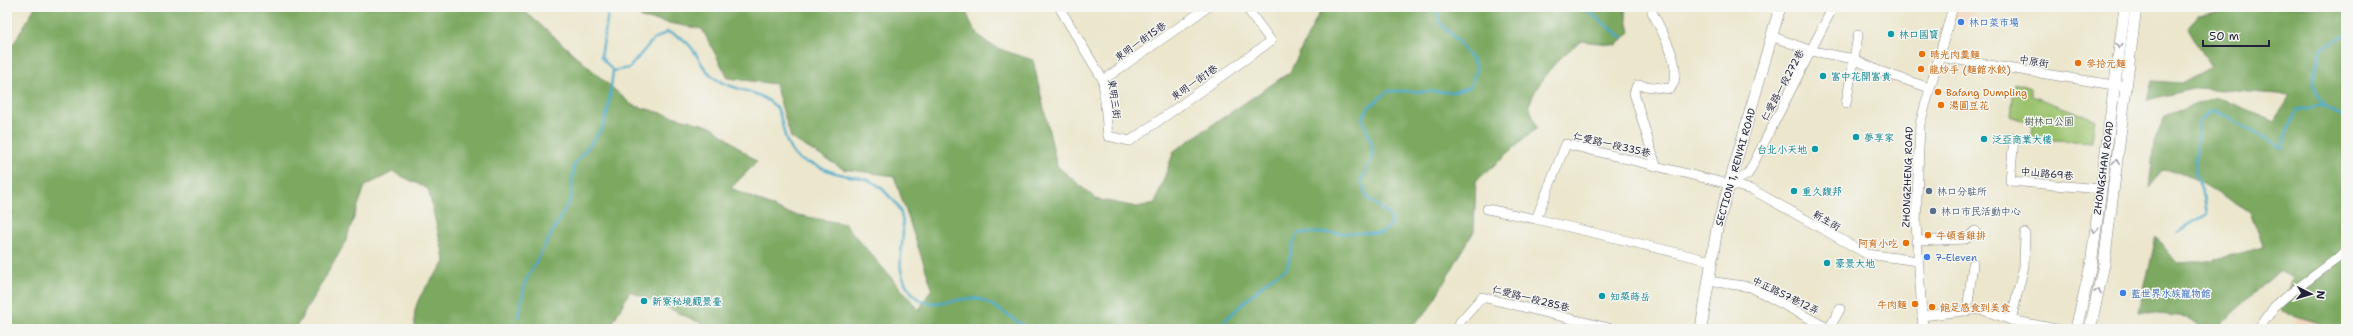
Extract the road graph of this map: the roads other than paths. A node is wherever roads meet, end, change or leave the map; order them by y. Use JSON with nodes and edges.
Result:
{"nodes":[{"id":1,"x":1208,"y":7,"type":"edge"},
{"id":2,"x":1246,"y":7,"type":"edge"},
{"id":3,"x":1652,"y":7,"type":"edge"},
{"id":4,"x":1780,"y":7,"type":"edge"},
{"id":5,"x":1833,"y":7,"type":"edge"},
{"id":6,"x":1953,"y":7,"type":"edge"},
{"id":7,"x":2125,"y":7,"type":"edge"},
{"id":8,"x":2136,"y":7,"type":"edge"},
{"id":9,"x":1063,"y":8,"type":"edge"},
{"id":10,"x":1858,"y":35,"type":"dead end"},
{"id":11,"x":1771,"y":36,"type":"junction"},
{"id":12,"x":1812,"y":51,"type":"junction"},
{"id":13,"x":1940,"y":56,"type":"junction"},
{"id":14,"x":1854,"y":59,"type":"junction"},
{"id":15,"x":1103,"y":80,"type":"junction"},
{"id":16,"x":2120,"y":86,"type":"junction"},
{"id":17,"x":1930,"y":88,"type":"junction"},
{"id":18,"x":1846,"y":104,"type":"dead end"},
{"id":19,"x":2014,"y":138,"type":"dead end"},
{"id":20,"x":1130,"y":141,"type":"joint"},
{"id":21,"x":1656,"y":166,"type":"junction"},
{"id":22,"x":1729,"y":185,"type":"junction"},
{"id":23,"x":2100,"y":190,"type":"junction"},
{"id":24,"x":1487,"y":209,"type":"dead end"},
{"id":25,"x":1536,"y":219,"type":"junction"},
{"id":26,"x":1975,"y":231,"type":"dead end"},
{"id":27,"x":2025,"y":233,"type":"dead end"},
{"id":28,"x":1916,"y":242,"type":"junction"},
{"id":29,"x":2346,"y":252,"type":"edge"},
{"id":30,"x":1712,"y":261,"type":"junction"},
{"id":31,"x":1918,"y":261,"type":"junction"},
{"id":32,"x":1973,"y":264,"type":"dead end"},
{"id":33,"x":1708,"y":281,"type":"junction"},
{"id":34,"x":1840,"y":309,"type":"dead end"},
{"id":35,"x":1967,"y":311,"type":"junction"},
{"id":36,"x":1922,"y":316,"type":"junction"},
{"id":37,"x":2011,"y":320,"type":"junction"},
{"id":38,"x":1458,"y":329,"type":"edge"},
{"id":39,"x":1613,"y":329,"type":"edge"},
{"id":40,"x":1701,"y":329,"type":"edge"},
{"id":41,"x":1829,"y":329,"type":"edge"},
{"id":42,"x":1923,"y":329,"type":"edge"},
{"id":43,"x":2056,"y":329,"type":"edge"},
{"id":44,"x":2076,"y":329,"type":"edge"},
{"id":45,"x":2090,"y":329,"type":"edge"},
{"id":46,"x":2259,"y":329,"type":"edge"}],
"edges":[{"from":1,"to":15,"type":"street","name":"東明一街15巷"},
{"from":2,"to":20,"type":"street","name":"東明一街1巷"},
{"from":3,"to":21,"type":"street"},
{"from":4,"to":11,"type":"main road","name":"SECTION 1, REN'AI ROAD"},
{"from":5,"to":12,"type":"street","name":"仁愛路一段272巷"},
{"from":6,"to":13,"type":"street","name":"ZHONGZHENG ROAD"},
{"from":7,"to":16,"type":"main road","name":"ZHONGSHAN ROAD","one_way":true},
{"from":8,"to":16,"type":"main road","name":"ZHONGSHAN ROAD"},
{"from":9,"to":15,"type":"street","name":"東明三街"},
{"from":10,"to":14,"type":"street"},
{"from":11,"to":12,"type":"street"},
{"from":11,"to":22,"type":"main road","name":"SECTION 1, REN'AI ROAD"},
{"from":12,"to":14,"type":"street"},
{"from":12,"to":22,"type":"street","name":"仁愛路一段272巷"},
{"from":13,"to":16,"type":"street","name":"中原街"},
{"from":13,"to":17,"type":"street","name":"ZHONGZHENG ROAD"},
{"from":14,"to":17,"type":"street"},
{"from":14,"to":18,"type":"street"},
{"from":15,"to":20,"type":"street","name":"東明三街"},
{"from":16,"to":23,"type":"main road","name":"ZHONGSHAN ROAD"},
{"from":45,"to":16,"type":"main road","name":"ZHONGSHAN ROAD","one_way":true},
{"from":17,"to":28,"type":"street","name":"ZHONGZHENG ROAD"},
{"from":19,"to":23,"type":"street","name":"中山路69巷"},
{"from":21,"to":22,"type":"street","name":"仁愛路一段335巷"},
{"from":21,"to":25,"type":"street","name":"仁愛路一段335巷"},
{"from":22,"to":30,"type":"main road","name":"SECTION 1, REN'AI ROAD"},
{"from":22,"to":31,"type":"street","name":"新生街"},
{"from":23,"to":44,"type":"main road","name":"ZHONGSHAN ROAD","one_way":true},
{"from":24,"to":25,"type":"street"},
{"from":25,"to":30,"type":"street"},
{"from":26,"to":28,"type":"street"},
{"from":27,"to":37,"type":"street"},
{"from":28,"to":31,"type":"street","name":"ZHONGZHENG ROAD"},
{"from":29,"to":46,"type":"street"},
{"from":30,"to":33,"type":"main road","name":"SECTION 1, REN'AI ROAD"},
{"from":31,"to":36,"type":"street","name":"ZHONGZHENG ROAD"},
{"from":32,"to":35,"type":"street"},
{"from":33,"to":40,"type":"main road","name":"SECTION 1, REN'AI ROAD"},
{"from":33,"to":41,"type":"street","name":"中正路57巷12弄"},
{"from":34,"to":41,"type":"street","name":"中正路57巷12弄"},
{"from":35,"to":36,"type":"street"},
{"from":35,"to":37,"type":"street"},
{"from":36,"to":42,"type":"street","name":"ZHONGZHENG ROAD"},
{"from":37,"to":43,"type":"street"},
{"from":38,"to":39,"type":"street","name":"仁愛路一段285巷"}]}
